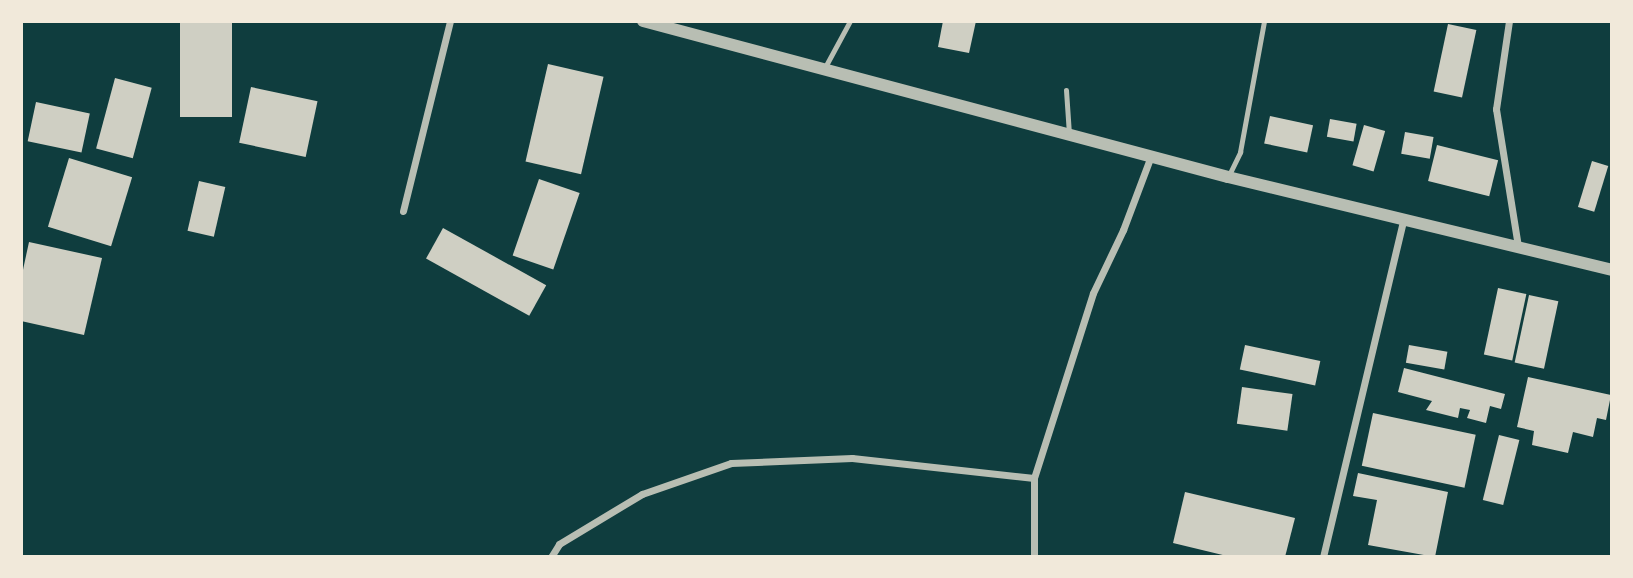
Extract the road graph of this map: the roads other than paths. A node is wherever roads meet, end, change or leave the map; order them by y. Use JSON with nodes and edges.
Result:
{"nodes":[{"id":1,"x":450,"y":21,"type":"edge"},
{"id":2,"x":643,"y":21,"type":"edge"},
{"id":3,"x":850,"y":21,"type":"edge"},
{"id":4,"x":1264,"y":21,"type":"edge"},
{"id":5,"x":1508,"y":21,"type":"edge"},
{"id":6,"x":824,"y":69,"type":"junction"},
{"id":7,"x":1066,"y":90,"type":"dead end"},
{"id":8,"x":1069,"y":134,"type":"junction"},
{"id":9,"x":1151,"y":156,"type":"junction"},
{"id":10,"x":1228,"y":177,"type":"junction"},
{"id":11,"x":403,"y":211,"type":"dead end"},
{"id":12,"x":1403,"y":221,"type":"junction"},
{"id":13,"x":1518,"y":246,"type":"junction"},
{"id":14,"x":1612,"y":270,"type":"edge"},
{"id":15,"x":1034,"y":478,"type":"junction"},
{"id":16,"x":551,"y":557,"type":"edge"},
{"id":17,"x":1034,"y":557,"type":"edge"},
{"id":18,"x":1323,"y":557,"type":"edge"}],
"edges":[{"from":1,"to":11,"type":"street"},
{"from":2,"to":6,"type":"street"},
{"from":3,"to":6,"type":"lane"},
{"from":4,"to":10,"type":"lane"},
{"from":5,"to":13,"type":"street"},
{"from":6,"to":8,"type":"street"},
{"from":7,"to":8,"type":"lane"},
{"from":8,"to":9,"type":"street"},
{"from":9,"to":10,"type":"street"},
{"from":9,"to":15,"type":"street"},
{"from":10,"to":12,"type":"street"},
{"from":12,"to":13,"type":"street"},
{"from":12,"to":18,"type":"street"},
{"from":13,"to":14,"type":"street"},
{"from":15,"to":16,"type":"street"},
{"from":15,"to":17,"type":"street"}]}
